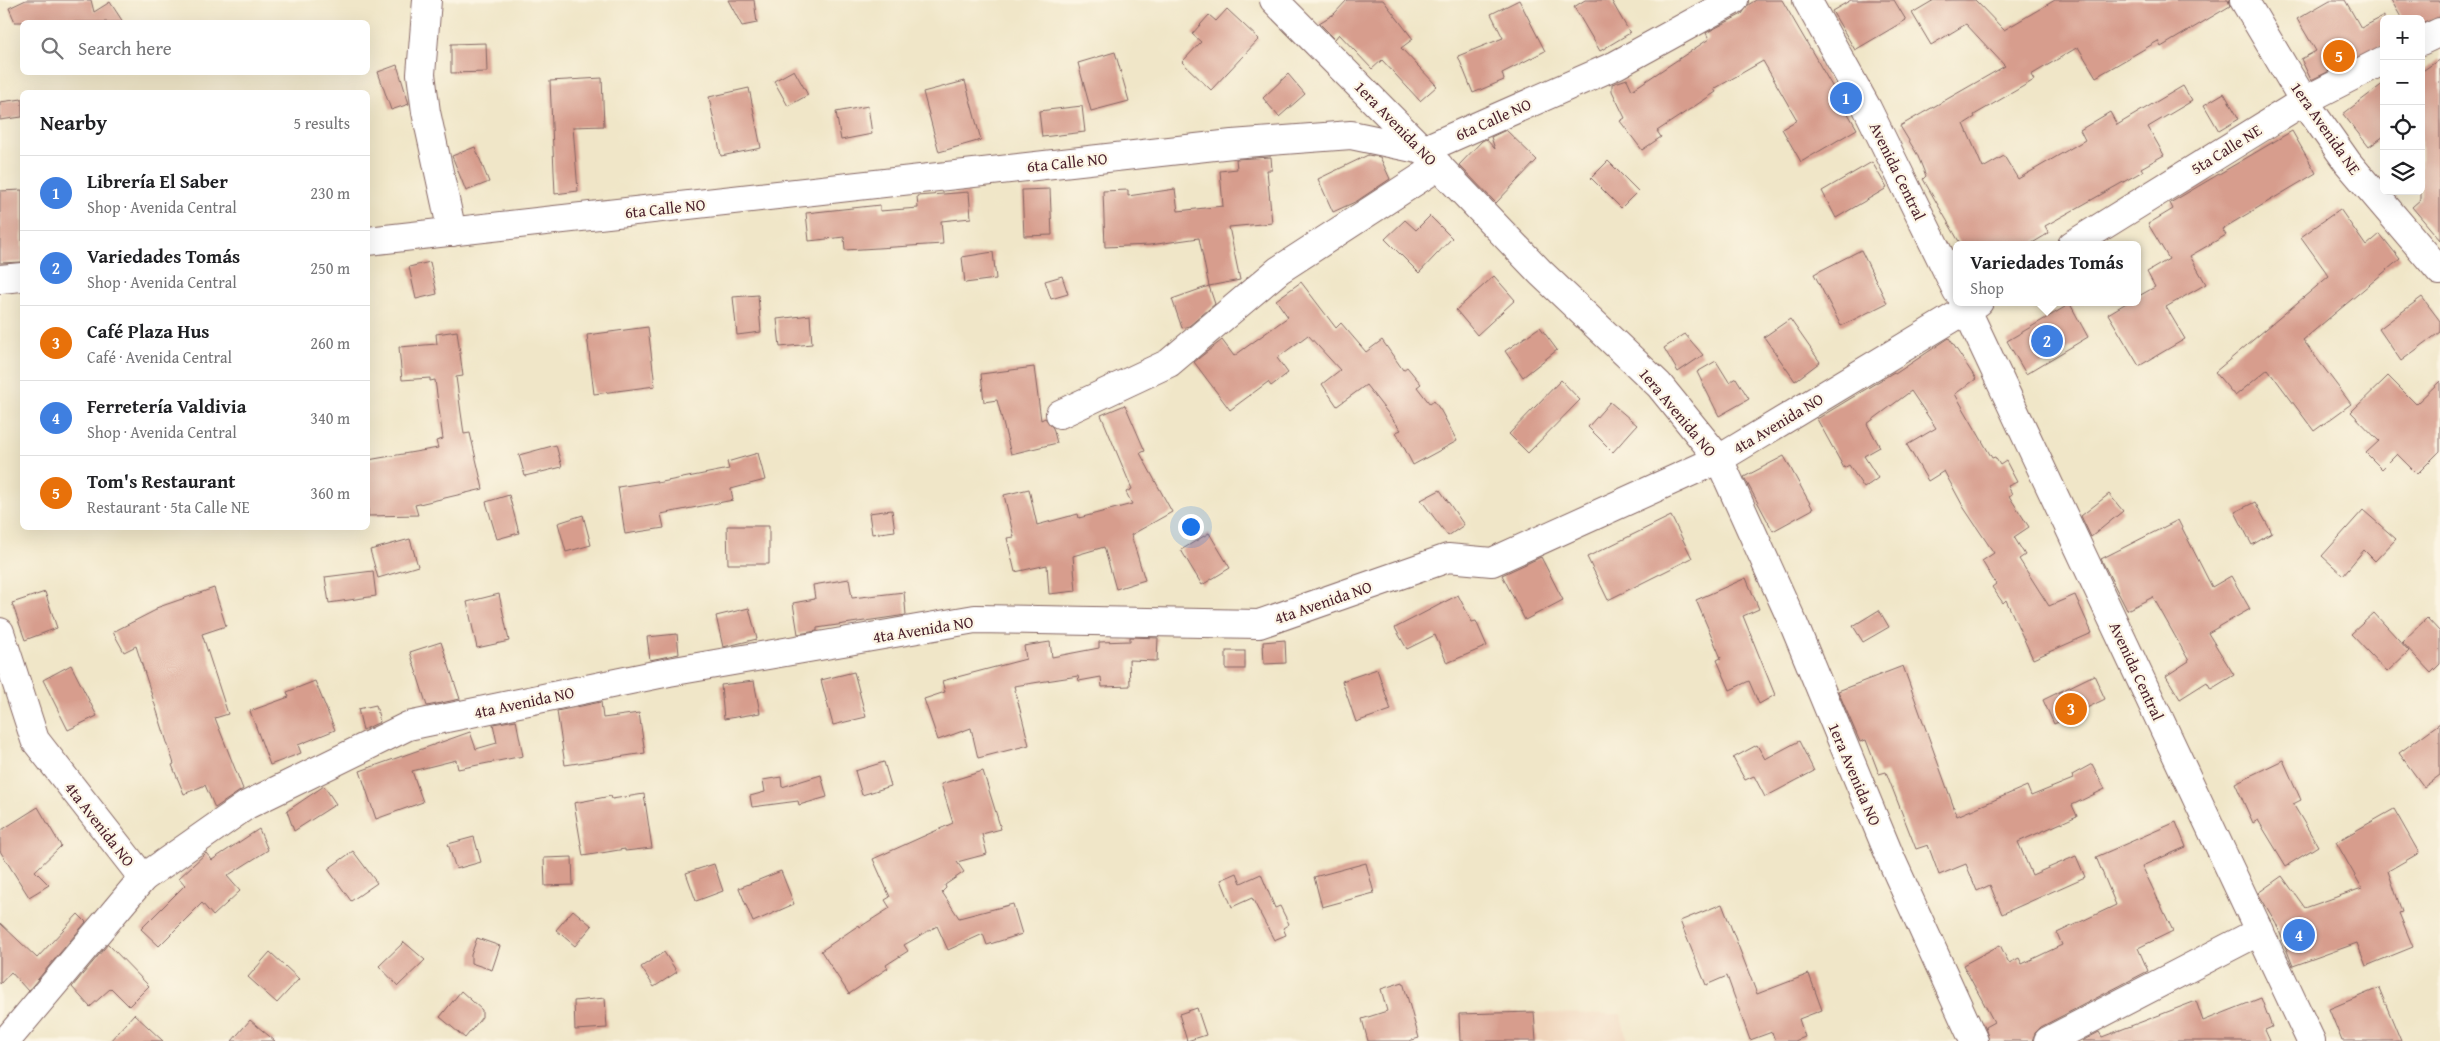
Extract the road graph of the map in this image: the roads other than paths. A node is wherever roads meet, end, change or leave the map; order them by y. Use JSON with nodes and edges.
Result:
{"nodes":[{"id":1,"x":427,"y":0,"type":"edge"},
{"id":2,"x":1274,"y":0,"type":"edge"},
{"id":3,"x":1734,"y":0,"type":"edge"},
{"id":4,"x":1807,"y":0,"type":"edge"},
{"id":5,"x":2244,"y":0,"type":"edge"},
{"id":6,"x":2440,"y":32,"type":"edge"},
{"id":7,"x":2425,"y":39,"type":"edge"},
{"id":8,"x":2380,"y":62,"type":"edge"},
{"id":9,"x":2304,"y":101,"type":"junction"},
{"id":10,"x":1431,"y":158,"type":"junction"},
{"id":11,"x":452,"y":232,"type":"junction"},
{"id":12,"x":370,"y":240,"type":"edge"},
{"id":13,"x":2078,"y":241,"type":"edge"},
{"id":14,"x":2440,"y":271,"type":"edge"},
{"id":15,"x":1953,"y":276,"type":"edge"},
{"id":16,"x":20,"y":277,"type":"edge"},
{"id":17,"x":0,"y":279,"type":"edge"},
{"id":18,"x":1958,"y":306,"type":"edge"},
{"id":19,"x":1968,"y":306,"type":"edge"},
{"id":20,"x":1060,"y":414,"type":"dead end"},
{"id":21,"x":1718,"y":459,"type":"junction"},
{"id":22,"x":0,"y":632,"type":"edge"},
{"id":23,"x":143,"y":878,"type":"junction"},
{"id":24,"x":2260,"y":931,"type":"junction"},
{"id":25,"x":6,"y":1041,"type":"edge"},
{"id":26,"x":1974,"y":1041,"type":"edge"},
{"id":27,"x":2048,"y":1041,"type":"edge"},
{"id":28,"x":2311,"y":1041,"type":"edge"}],
"edges":[{"from":1,"to":11,"type":"street"},
{"from":2,"to":10,"type":"street","name":"1era Avenida NO"},
{"from":3,"to":10,"type":"street","name":"6ta Calle NO"},
{"from":4,"to":15,"type":"street","name":"Avenida Central"},
{"from":5,"to":9,"type":"street","name":"1era Avenida NE"},
{"from":6,"to":7,"type":"street"},
{"from":8,"to":9,"type":"street","name":"5ta Calle NE"},
{"from":9,"to":13,"type":"street","name":"5ta Calle NE"},
{"from":9,"to":14,"type":"street","name":"1era Avenida NE"},
{"from":10,"to":11,"type":"street","name":"6ta Calle NO"},
{"from":10,"to":20,"type":"street"},
{"from":10,"to":21,"type":"street","name":"1era Avenida NO"},
{"from":11,"to":12,"type":"street","name":"6ta Calle NO"},
{"from":16,"to":17,"type":"street"},
{"from":18,"to":21,"type":"street","name":"4ta Avenida NO"},
{"from":19,"to":24,"type":"street","name":"Avenida Central"},
{"from":21,"to":23,"type":"street","name":"4ta Avenida NO"},
{"from":21,"to":26,"type":"street","name":"1era Avenida NO"},
{"from":22,"to":23,"type":"street","name":"4ta Avenida NO"},
{"from":23,"to":25,"type":"street"},
{"from":24,"to":27,"type":"street"},
{"from":24,"to":28,"type":"street","name":"Avenida Central"}]}
